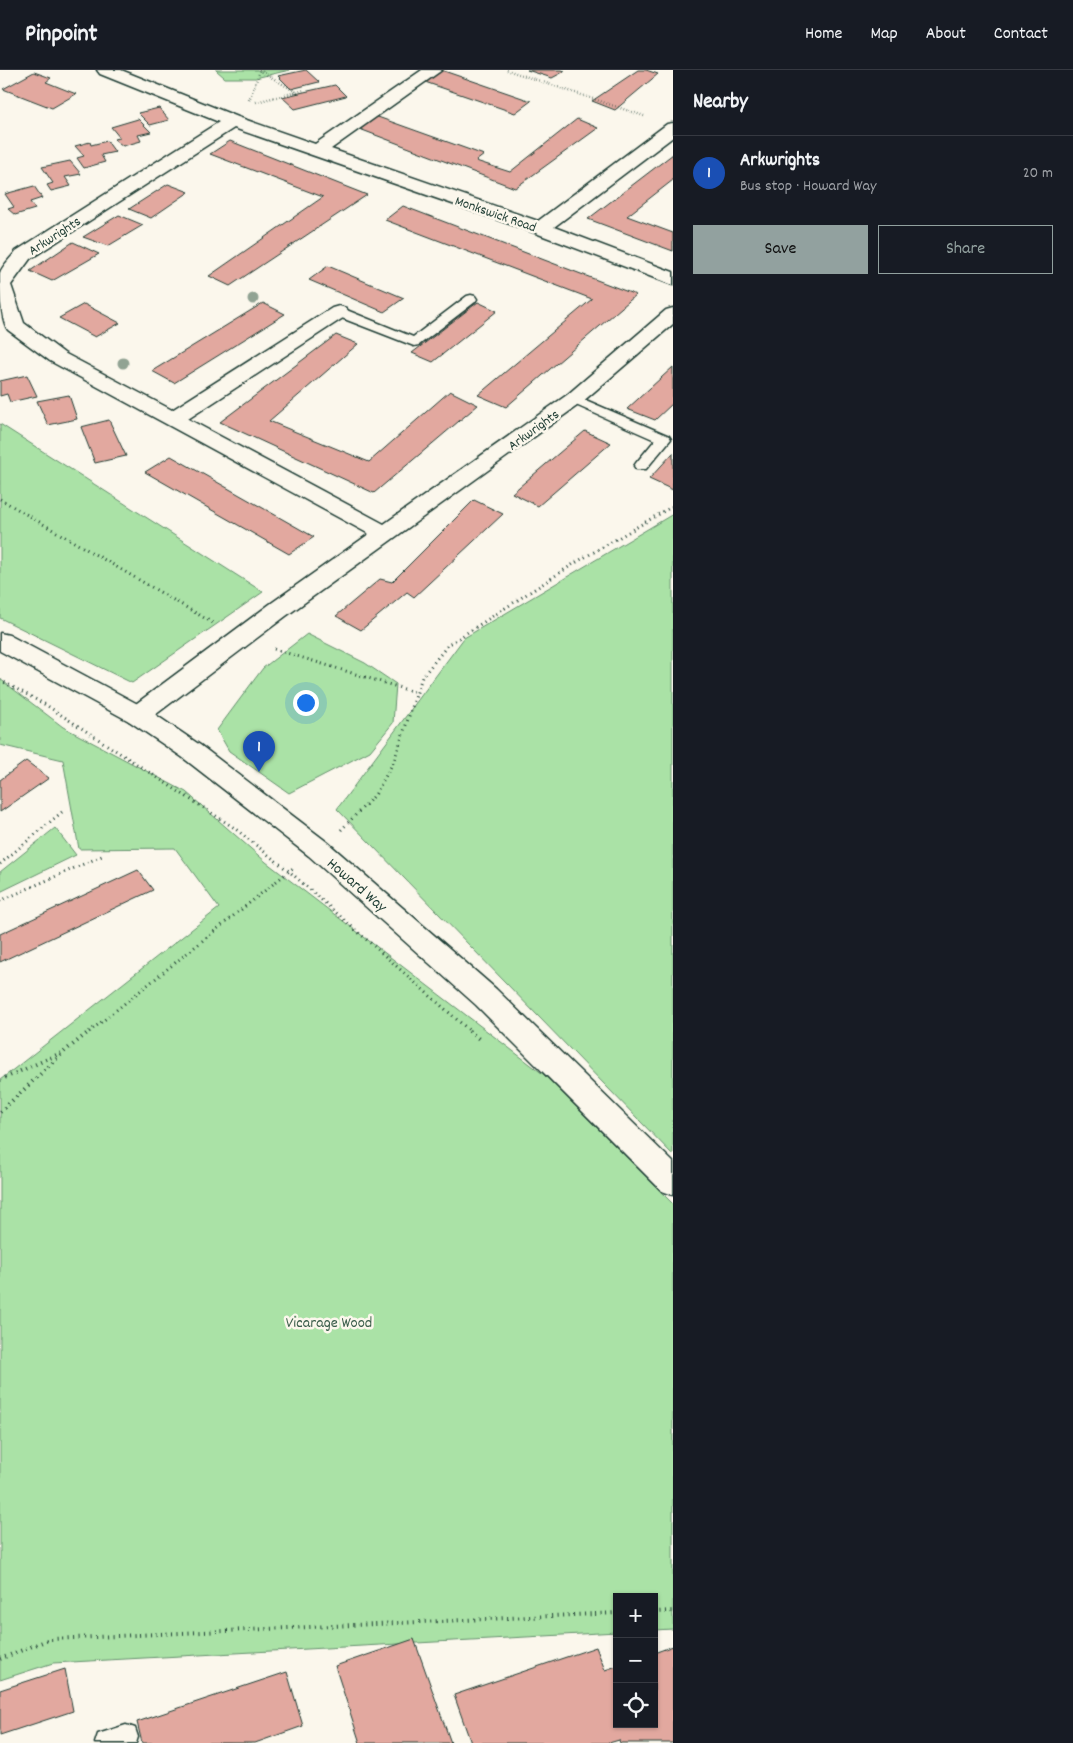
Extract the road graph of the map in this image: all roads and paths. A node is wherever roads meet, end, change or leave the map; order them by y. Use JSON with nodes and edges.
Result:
{"nodes":[{"id":1,"x":106,"y":70,"type":"edge"},
{"id":2,"x":260,"y":70,"type":"edge"},
{"id":3,"x":433,"y":70,"type":"edge"},
{"id":4,"x":507,"y":70,"type":"edge"},
{"id":5,"x":296,"y":92,"type":"dead end"},
{"id":6,"x":248,"y":104,"type":"dead end"},
{"id":7,"x":645,"y":117,"type":"dead end"},
{"id":8,"x":232,"y":121,"type":"junction"},
{"id":9,"x":673,"y":128,"type":"edge"},
{"id":10,"x":317,"y":151,"type":"junction"},
{"id":11,"x":540,"y":228,"type":"junction"},
{"id":12,"x":673,"y":279,"type":"edge"},
{"id":13,"x":471,"y":299,"type":"dead end"},
{"id":14,"x":339,"y":312,"type":"joint"},
{"id":15,"x":673,"y":314,"type":"edge"},
{"id":16,"x":574,"y":399,"type":"junction"},
{"id":17,"x":173,"y":419,"type":"junction"},
{"id":18,"x":641,"y":466,"type":"dead end"},
{"id":19,"x":0,"y":498,"type":"edge"},
{"id":20,"x":673,"y":506,"type":"edge"},
{"id":21,"x":386,"y":534,"type":"junction"},
{"id":22,"x":239,"y":638,"type":"junction"},
{"id":23,"x":0,"y":641,"type":"edge"},
{"id":24,"x":0,"y":680,"type":"edge"},
{"id":25,"x":417,"y":693,"type":"junction"},
{"id":26,"x":138,"y":715,"type":"junction"},
{"id":27,"x":62,"y":812,"type":"dead end"},
{"id":28,"x":337,"y":834,"type":"dead end"},
{"id":29,"x":104,"y":855,"type":"dead end"},
{"id":30,"x":0,"y":864,"type":"edge"},
{"id":31,"x":290,"y":872,"type":"junction"},
{"id":32,"x":0,"y":901,"type":"edge"},
{"id":33,"x":482,"y":1042,"type":"dead end"},
{"id":34,"x":65,"y":1051,"type":"junction"},
{"id":35,"x":0,"y":1080,"type":"edge"},
{"id":36,"x":0,"y":1112,"type":"edge"},
{"id":37,"x":673,"y":1182,"type":"edge"},
{"id":38,"x":673,"y":1611,"type":"edge"},
{"id":39,"x":658,"y":1612,"type":"edge"},
{"id":40,"x":613,"y":1613,"type":"edge"},
{"id":41,"x":0,"y":1659,"type":"edge"}],
"edges":[{"from":1,"to":8,"type":"street","name":"Monkswick Road"},
{"from":2,"to":5,"type":"path"},
{"from":2,"to":6,"type":"path"},
{"from":3,"to":10,"type":"street"},
{"from":4,"to":7,"type":"path"},
{"from":8,"to":10,"type":"street","name":"Monkswick Road"},
{"from":8,"to":17,"type":"street","name":"Arkwrights"},
{"from":9,"to":11,"type":"street"},
{"from":10,"to":11,"type":"street","name":"Monkswick Road"},
{"from":11,"to":12,"type":"street","name":"Monkswick Road"},
{"from":13,"to":14,"type":"lane"},
{"from":14,"to":17,"type":"street"},
{"from":15,"to":16,"type":"street","name":"Arkwrights"},
{"from":16,"to":18,"type":"lane"},
{"from":16,"to":21,"type":"street","name":"Arkwrights"},
{"from":17,"to":21,"type":"street","name":"Arkwrights"},
{"from":19,"to":22,"type":"path"},
{"from":20,"to":25,"type":"path"},
{"from":21,"to":22,"type":"street","name":"Arkwrights"},
{"from":22,"to":25,"type":"path"},
{"from":22,"to":26,"type":"street","name":"Arkwrights"},
{"from":23,"to":26,"type":"street","name":"Howard Way"},
{"from":24,"to":31,"type":"path"},
{"from":25,"to":28,"type":"path"},
{"from":26,"to":37,"type":"street","name":"Howard Way"},
{"from":27,"to":30,"type":"path"},
{"from":29,"to":32,"type":"path"},
{"from":31,"to":33,"type":"path"},
{"from":31,"to":34,"type":"path"},
{"from":34,"to":35,"type":"path"},
{"from":34,"to":36,"type":"path"},
{"from":38,"to":39,"type":"path"},
{"from":40,"to":41,"type":"path"}]}
